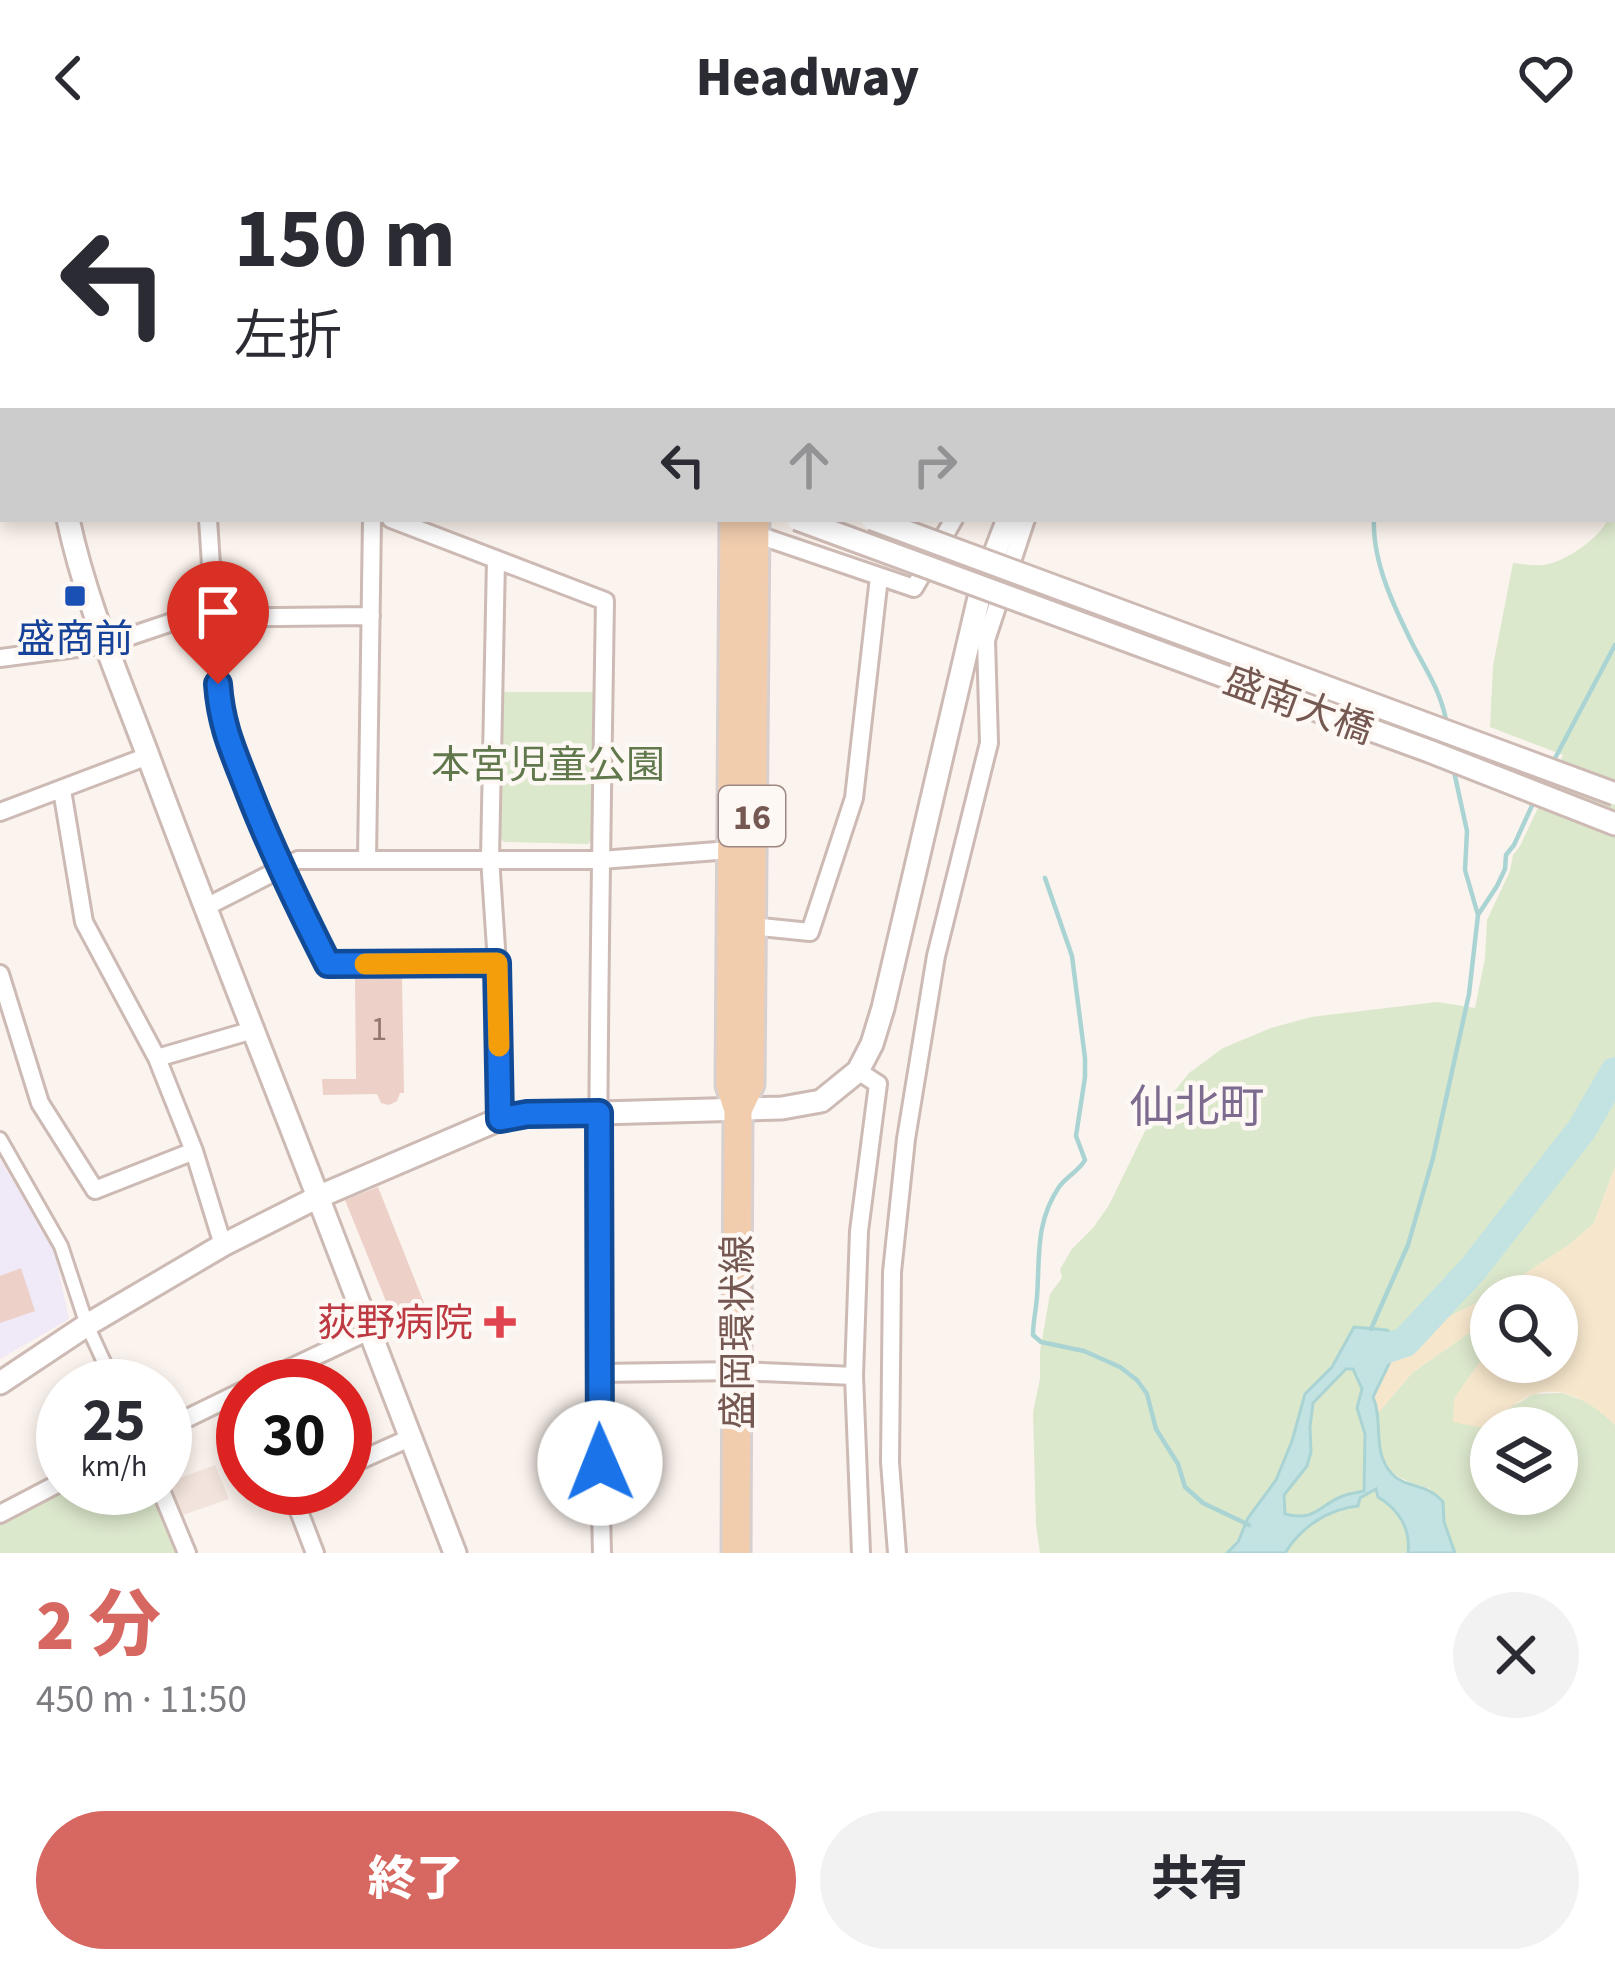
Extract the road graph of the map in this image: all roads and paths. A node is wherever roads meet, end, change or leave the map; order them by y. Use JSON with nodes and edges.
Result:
{"nodes":[{"id":1,"x":69,"y":522,"type":"edge"},
{"id":2,"x":208,"y":522,"type":"edge"},
{"id":3,"x":373,"y":522,"type":"edge"},
{"id":4,"x":399,"y":522,"type":"edge"},
{"id":5,"x":805,"y":522,"type":"edge"},
{"id":6,"x":880,"y":522,"type":"edge"},
{"id":7,"x":951,"y":522,"type":"edge"},
{"id":8,"x":1007,"y":522,"type":"edge"},
{"id":9,"x":1025,"y":522,"type":"edge"},
{"id":10,"x":740,"y":523,"type":"edge"},
{"id":11,"x":496,"y":559,"type":"junction"},
{"id":12,"x":989,"y":563,"type":"junction"},
{"id":13,"x":879,"y":577,"type":"junction"},
{"id":14,"x":981,"y":589,"type":"junction"},
{"id":15,"x":371,"y":616,"type":"junction"},
{"id":16,"x":214,"y":617,"type":"junction"},
{"id":17,"x":106,"y":644,"type":"junction"},
{"id":18,"x":0,"y":658,"type":"edge"},
{"id":19,"x":148,"y":756,"type":"junction"},
{"id":20,"x":62,"y":790,"type":"junction"},
{"id":21,"x":1615,"y":794,"type":"edge"},
{"id":22,"x":0,"y":812,"type":"edge"},
{"id":23,"x":1615,"y":824,"type":"edge"},
{"id":24,"x":730,"y":850,"type":"junction"},
{"id":25,"x":490,"y":858,"type":"junction"},
{"id":26,"x":367,"y":859,"type":"junction"},
{"id":27,"x":601,"y":860,"type":"junction"},
{"id":28,"x":280,"y":870,"type":"junction"},
{"id":29,"x":204,"y":908,"type":"junction"},
{"id":30,"x":751,"y":926,"type":"junction"},
{"id":31,"x":497,"y":963,"type":"junction"},
{"id":32,"x":0,"y":974,"type":"edge"},
{"id":33,"x":253,"y":1030,"type":"junction"},
{"id":34,"x":157,"y":1058,"type":"junction"},
{"id":35,"x":858,"y":1071,"type":"junction"},
{"id":36,"x":738,"y":1110,"type":"junction"},
{"id":37,"x":599,"y":1113,"type":"junction"},
{"id":38,"x":500,"y":1119,"type":"junction"},
{"id":39,"x":0,"y":1139,"type":"edge"},
{"id":40,"x":194,"y":1151,"type":"junction"},
{"id":41,"x":318,"y":1197,"type":"junction"},
{"id":42,"x":224,"y":1246,"type":"junction"},
{"id":43,"x":87,"y":1325,"type":"junction"},
{"id":44,"x":369,"y":1331,"type":"junction"},
{"id":45,"x":103,"y":1359,"type":"edge"},
{"id":46,"x":309,"y":1359,"type":"edge"},
{"id":47,"x":738,"y":1371,"type":"junction"},
{"id":48,"x":598,"y":1373,"type":"junction"},
{"id":49,"x":854,"y":1376,"type":"junction"},
{"id":50,"x":0,"y":1382,"type":"edge"},
{"id":51,"x":412,"y":1437,"type":"junction"},
{"id":52,"x":372,"y":1455,"type":"edge"},
{"id":53,"x":36,"y":1495,"type":"edge"},
{"id":54,"x":0,"y":1514,"type":"edge"},
{"id":55,"x":171,"y":1515,"type":"edge"},
{"id":56,"x":302,"y":1515,"type":"edge"},
{"id":57,"x":187,"y":1553,"type":"edge"},
{"id":58,"x":315,"y":1553,"type":"edge"},
{"id":59,"x":455,"y":1553,"type":"edge"},
{"id":60,"x":602,"y":1553,"type":"edge"},
{"id":61,"x":736,"y":1553,"type":"edge"},
{"id":62,"x":861,"y":1553,"type":"edge"},
{"id":63,"x":897,"y":1553,"type":"edge"}],
"edges":[{"from":1,"to":17,"type":"street"},
{"from":2,"to":16,"type":"street"},
{"from":3,"to":15,"type":"street"},
{"from":4,"to":11,"type":"street"},
{"from":5,"to":14,"type":"street","name":"盛南大橋","bridge":true},
{"from":6,"to":12,"type":"street","name":"盛南大橋","bridge":true},
{"from":7,"to":13,"type":"street"},
{"from":8,"to":12,"type":"street"},
{"from":9,"to":63,"type":"street"},
{"from":10,"to":13,"type":"street"},
{"from":10,"to":24,"type":"main road","name":"盛岡環状線","number":"16"},
{"from":10,"to":30,"type":"main road","name":"盛岡環状線","number":"16"},
{"from":11,"to":25,"type":"street"},
{"from":11,"to":27,"type":"street"},
{"from":12,"to":14,"type":"street","bridge":true},
{"from":12,"to":21,"type":"street","name":"盛南大橋","bridge":true},
{"from":13,"to":30,"type":"street"},
{"from":14,"to":23,"type":"street","name":"盛南大橋","bridge":true},
{"from":14,"to":35,"type":"street"},
{"from":15,"to":16,"type":"street"},
{"from":15,"to":26,"type":"street"},
{"from":16,"to":17,"type":"street"},
{"from":16,"to":28,"type":"street"},
{"from":17,"to":18,"type":"street"},
{"from":17,"to":19,"type":"street"},
{"from":19,"to":20,"type":"street"},
{"from":19,"to":29,"type":"street"},
{"from":20,"to":22,"type":"street"},
{"from":20,"to":34,"type":"street"},
{"from":24,"to":27,"type":"street"},
{"from":24,"to":36,"type":"main road","name":"盛岡環状線","number":"16"},
{"from":25,"to":26,"type":"street"},
{"from":25,"to":27,"type":"street"},
{"from":25,"to":31,"type":"street"},
{"from":26,"to":28,"type":"street"},
{"from":27,"to":37,"type":"street"},
{"from":28,"to":29,"type":"street"},
{"from":28,"to":31,"type":"street"},
{"from":29,"to":33,"type":"street"},
{"from":30,"to":36,"type":"main road","name":"盛岡環状線","number":"16"},
{"from":31,"to":38,"type":"street"},
{"from":32,"to":40,"type":"street"},
{"from":33,"to":34,"type":"street"},
{"from":33,"to":41,"type":"street"},
{"from":34,"to":40,"type":"street"},
{"from":35,"to":36,"type":"street"},
{"from":35,"to":49,"type":"street"},
{"from":36,"to":37,"type":"street"},
{"from":36,"to":47,"type":"main road","name":"盛岡環状線","number":"16"},
{"from":37,"to":38,"type":"street"},
{"from":37,"to":48,"type":"street"},
{"from":38,"to":41,"type":"street"},
{"from":39,"to":43,"type":"street"},
{"from":40,"to":42,"type":"street"},
{"from":41,"to":42,"type":"street"},
{"from":41,"to":44,"type":"street"},
{"from":42,"to":43,"type":"street"},
{"from":43,"to":45,"type":"street"},
{"from":43,"to":50,"type":"street"},
{"from":44,"to":46,"type":"street"},
{"from":44,"to":51,"type":"street"},
{"from":47,"to":48,"type":"street"},
{"from":47,"to":49,"type":"street"},
{"from":47,"to":61,"type":"main road","name":"盛岡環状線","number":"16"},
{"from":48,"to":60,"type":"street"},
{"from":49,"to":62,"type":"street"},
{"from":51,"to":52,"type":"street"},
{"from":51,"to":59,"type":"street"},
{"from":53,"to":54,"type":"street"},
{"from":55,"to":57,"type":"street"},
{"from":56,"to":58,"type":"street"}]}
